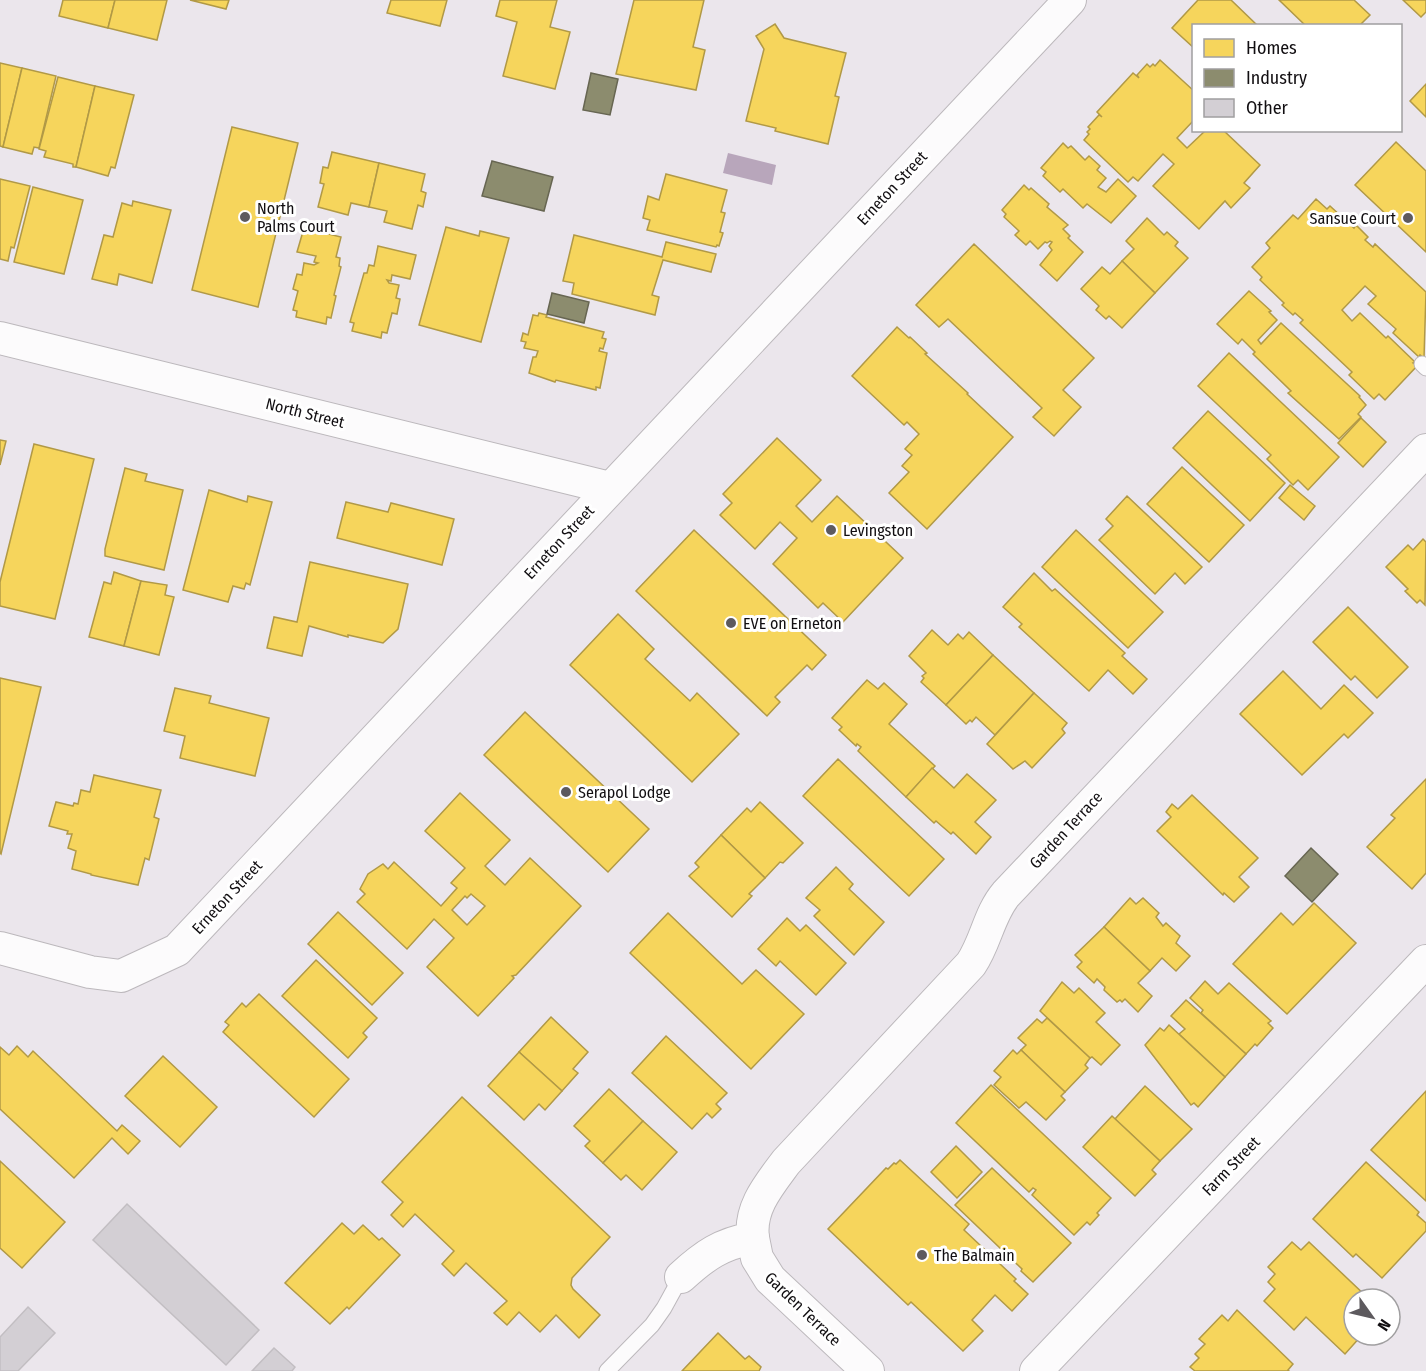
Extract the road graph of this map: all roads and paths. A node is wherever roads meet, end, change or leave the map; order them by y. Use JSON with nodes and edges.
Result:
{"nodes":[{"id":1,"x":1055,"y":5,"type":"edge"},
{"id":2,"x":0,"y":338,"type":"edge"},
{"id":3,"x":1426,"y":450,"type":"edge"},
{"id":4,"x":610,"y":488,"type":"junction"},
{"id":5,"x":0,"y":948,"type":"edge"},
{"id":6,"x":1426,"y":961,"type":"edge"},
{"id":7,"x":753,"y":1238,"type":"junction"},
{"id":8,"x":681,"y":1276,"type":"joint"},
{"id":9,"x":607,"y":1371,"type":"edge"},
{"id":10,"x":868,"y":1371,"type":"edge"},
{"id":11,"x":1036,"y":1371,"type":"edge"}],
"edges":[{"from":1,"to":4,"type":"street","name":"Erneton Street"},
{"from":2,"to":4,"type":"street","name":"North Street"},
{"from":3,"to":7,"type":"street","name":"Garden Terrace"},
{"from":4,"to":5,"type":"street","name":"Erneton Street"},
{"from":6,"to":11,"type":"street","name":"Farm Street"},
{"from":7,"to":8,"type":"street"},
{"from":7,"to":10,"type":"street","name":"Garden Terrace"},
{"from":8,"to":9,"type":"lane"}]}
